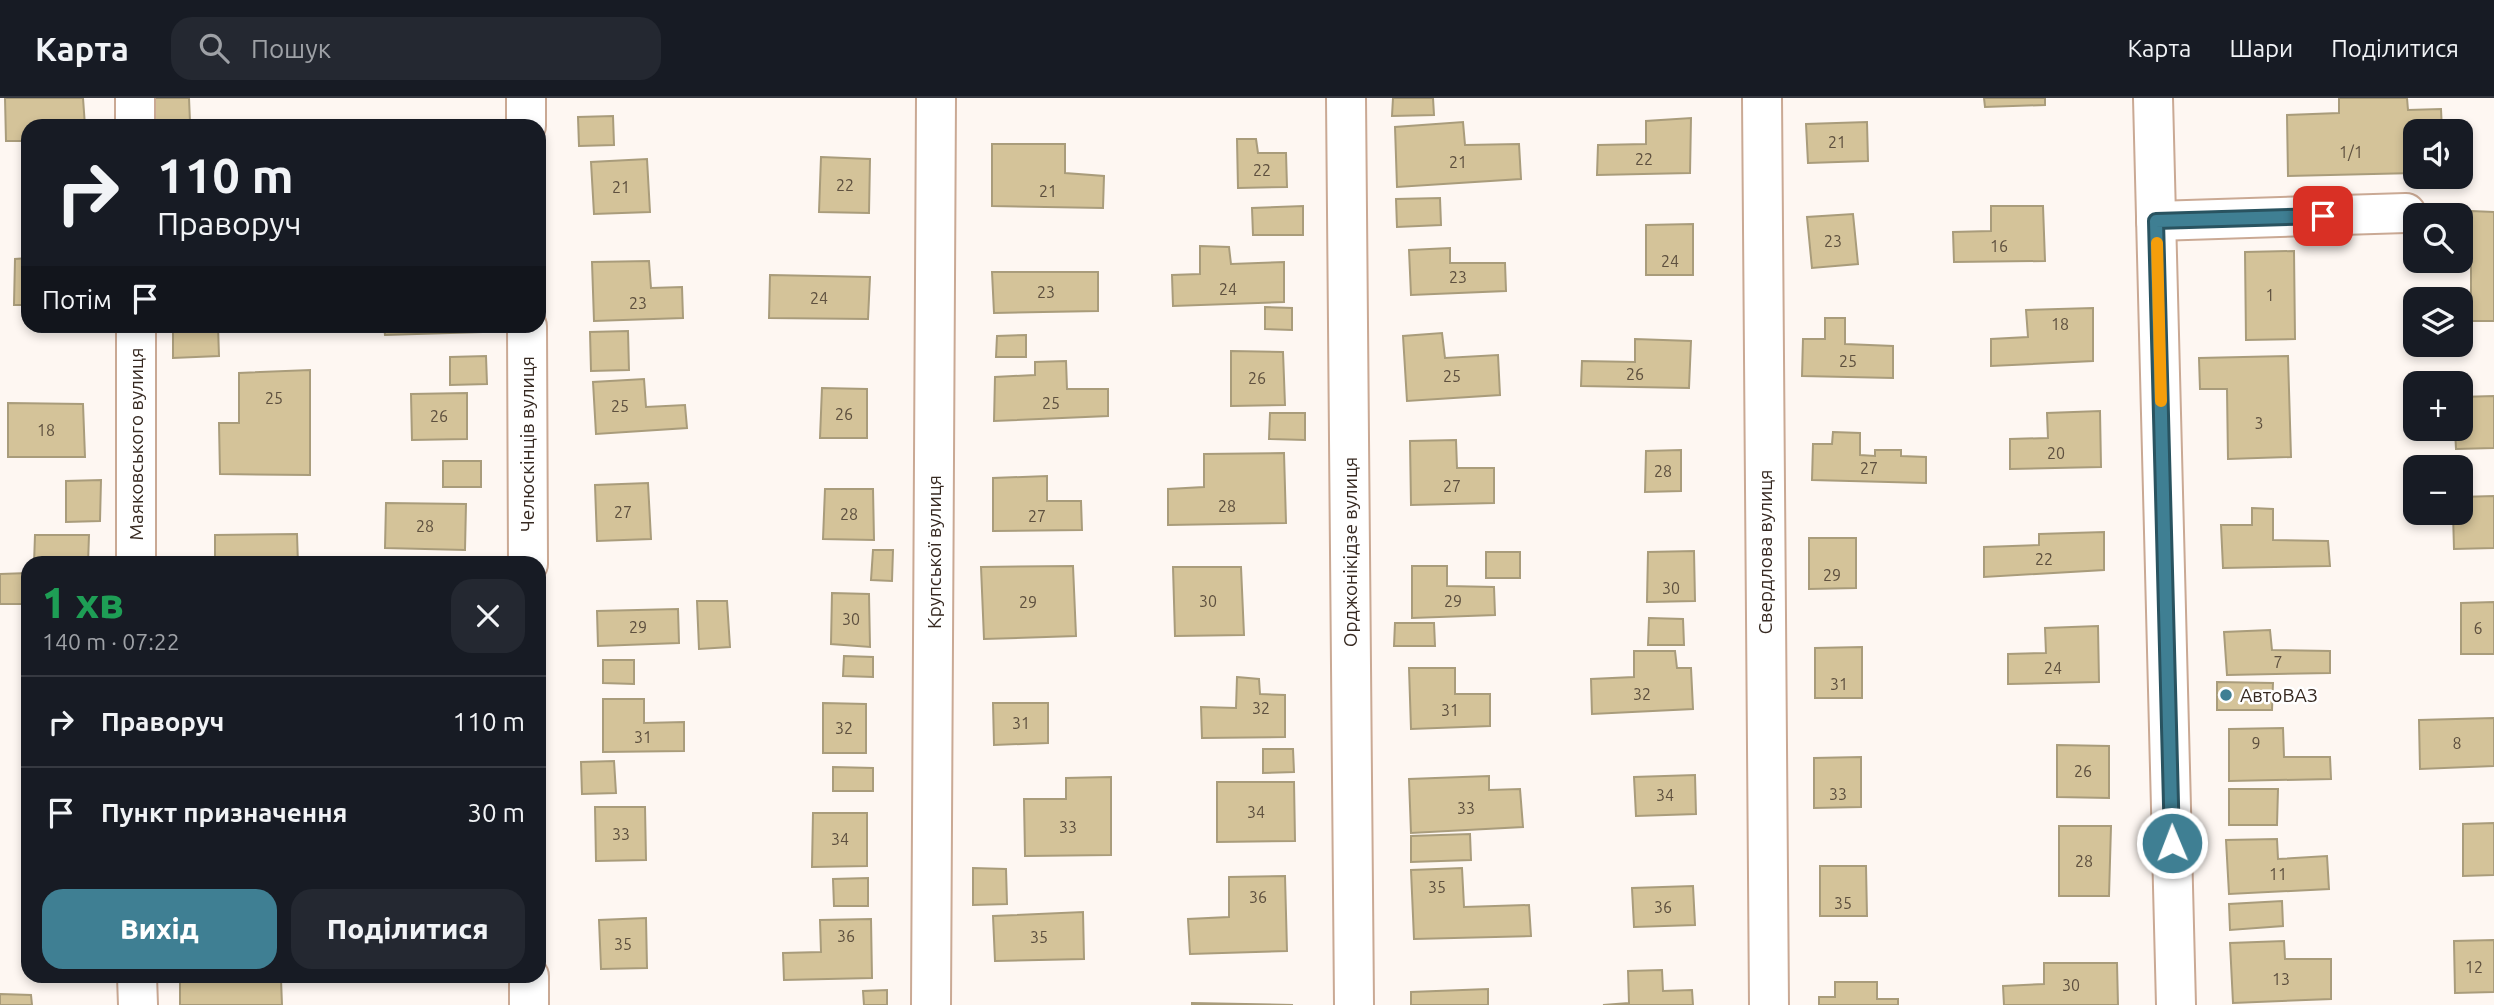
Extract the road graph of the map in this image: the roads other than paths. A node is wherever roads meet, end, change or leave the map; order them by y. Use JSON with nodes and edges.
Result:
{"nodes":[{"id":1,"x":135,"y":98,"type":"edge"},
{"id":2,"x":526,"y":98,"type":"edge"},
{"id":3,"x":936,"y":98,"type":"edge"},
{"id":4,"x":1346,"y":98,"type":"edge"},
{"id":5,"x":1762,"y":98,"type":"edge"},
{"id":6,"x":2153,"y":98,"type":"edge"},
{"id":7,"x":135,"y":119,"type":"edge"},
{"id":8,"x":526,"y":119,"type":"edge"},
{"id":9,"x":2403,"y":213,"type":"edge"},
{"id":10,"x":2156,"y":221,"type":"junction"},
{"id":11,"x":135,"y":333,"type":"edge"},
{"id":12,"x":527,"y":333,"type":"edge"},
{"id":13,"x":136,"y":556,"type":"edge"},
{"id":14,"x":528,"y":556,"type":"edge"},
{"id":15,"x":137,"y":983,"type":"edge"},
{"id":16,"x":529,"y":983,"type":"edge"},
{"id":17,"x":138,"y":1005,"type":"edge"},
{"id":18,"x":529,"y":1005,"type":"edge"},
{"id":19,"x":931,"y":1005,"type":"edge"},
{"id":20,"x":1354,"y":1005,"type":"edge"},
{"id":21,"x":1769,"y":1005,"type":"edge"},
{"id":22,"x":2176,"y":1005,"type":"edge"}],
"edges":[{"from":1,"to":7,"type":"street"},
{"from":2,"to":8,"type":"street"},
{"from":3,"to":19,"type":"street","name":"Крупської вулиця"},
{"from":4,"to":20,"type":"street","name":"Орджонікідзе вулиця"},
{"from":5,"to":21,"type":"street","name":"Свердлова вулиця"},
{"from":6,"to":10,"type":"street"},
{"from":9,"to":10,"type":"street"},
{"from":10,"to":22,"type":"street"},
{"from":11,"to":13,"type":"street","name":"Маяковського вулиця"},
{"from":12,"to":14,"type":"street","name":"Челюскінців вулиця"},
{"from":15,"to":17,"type":"street"},
{"from":16,"to":18,"type":"street"}]}
